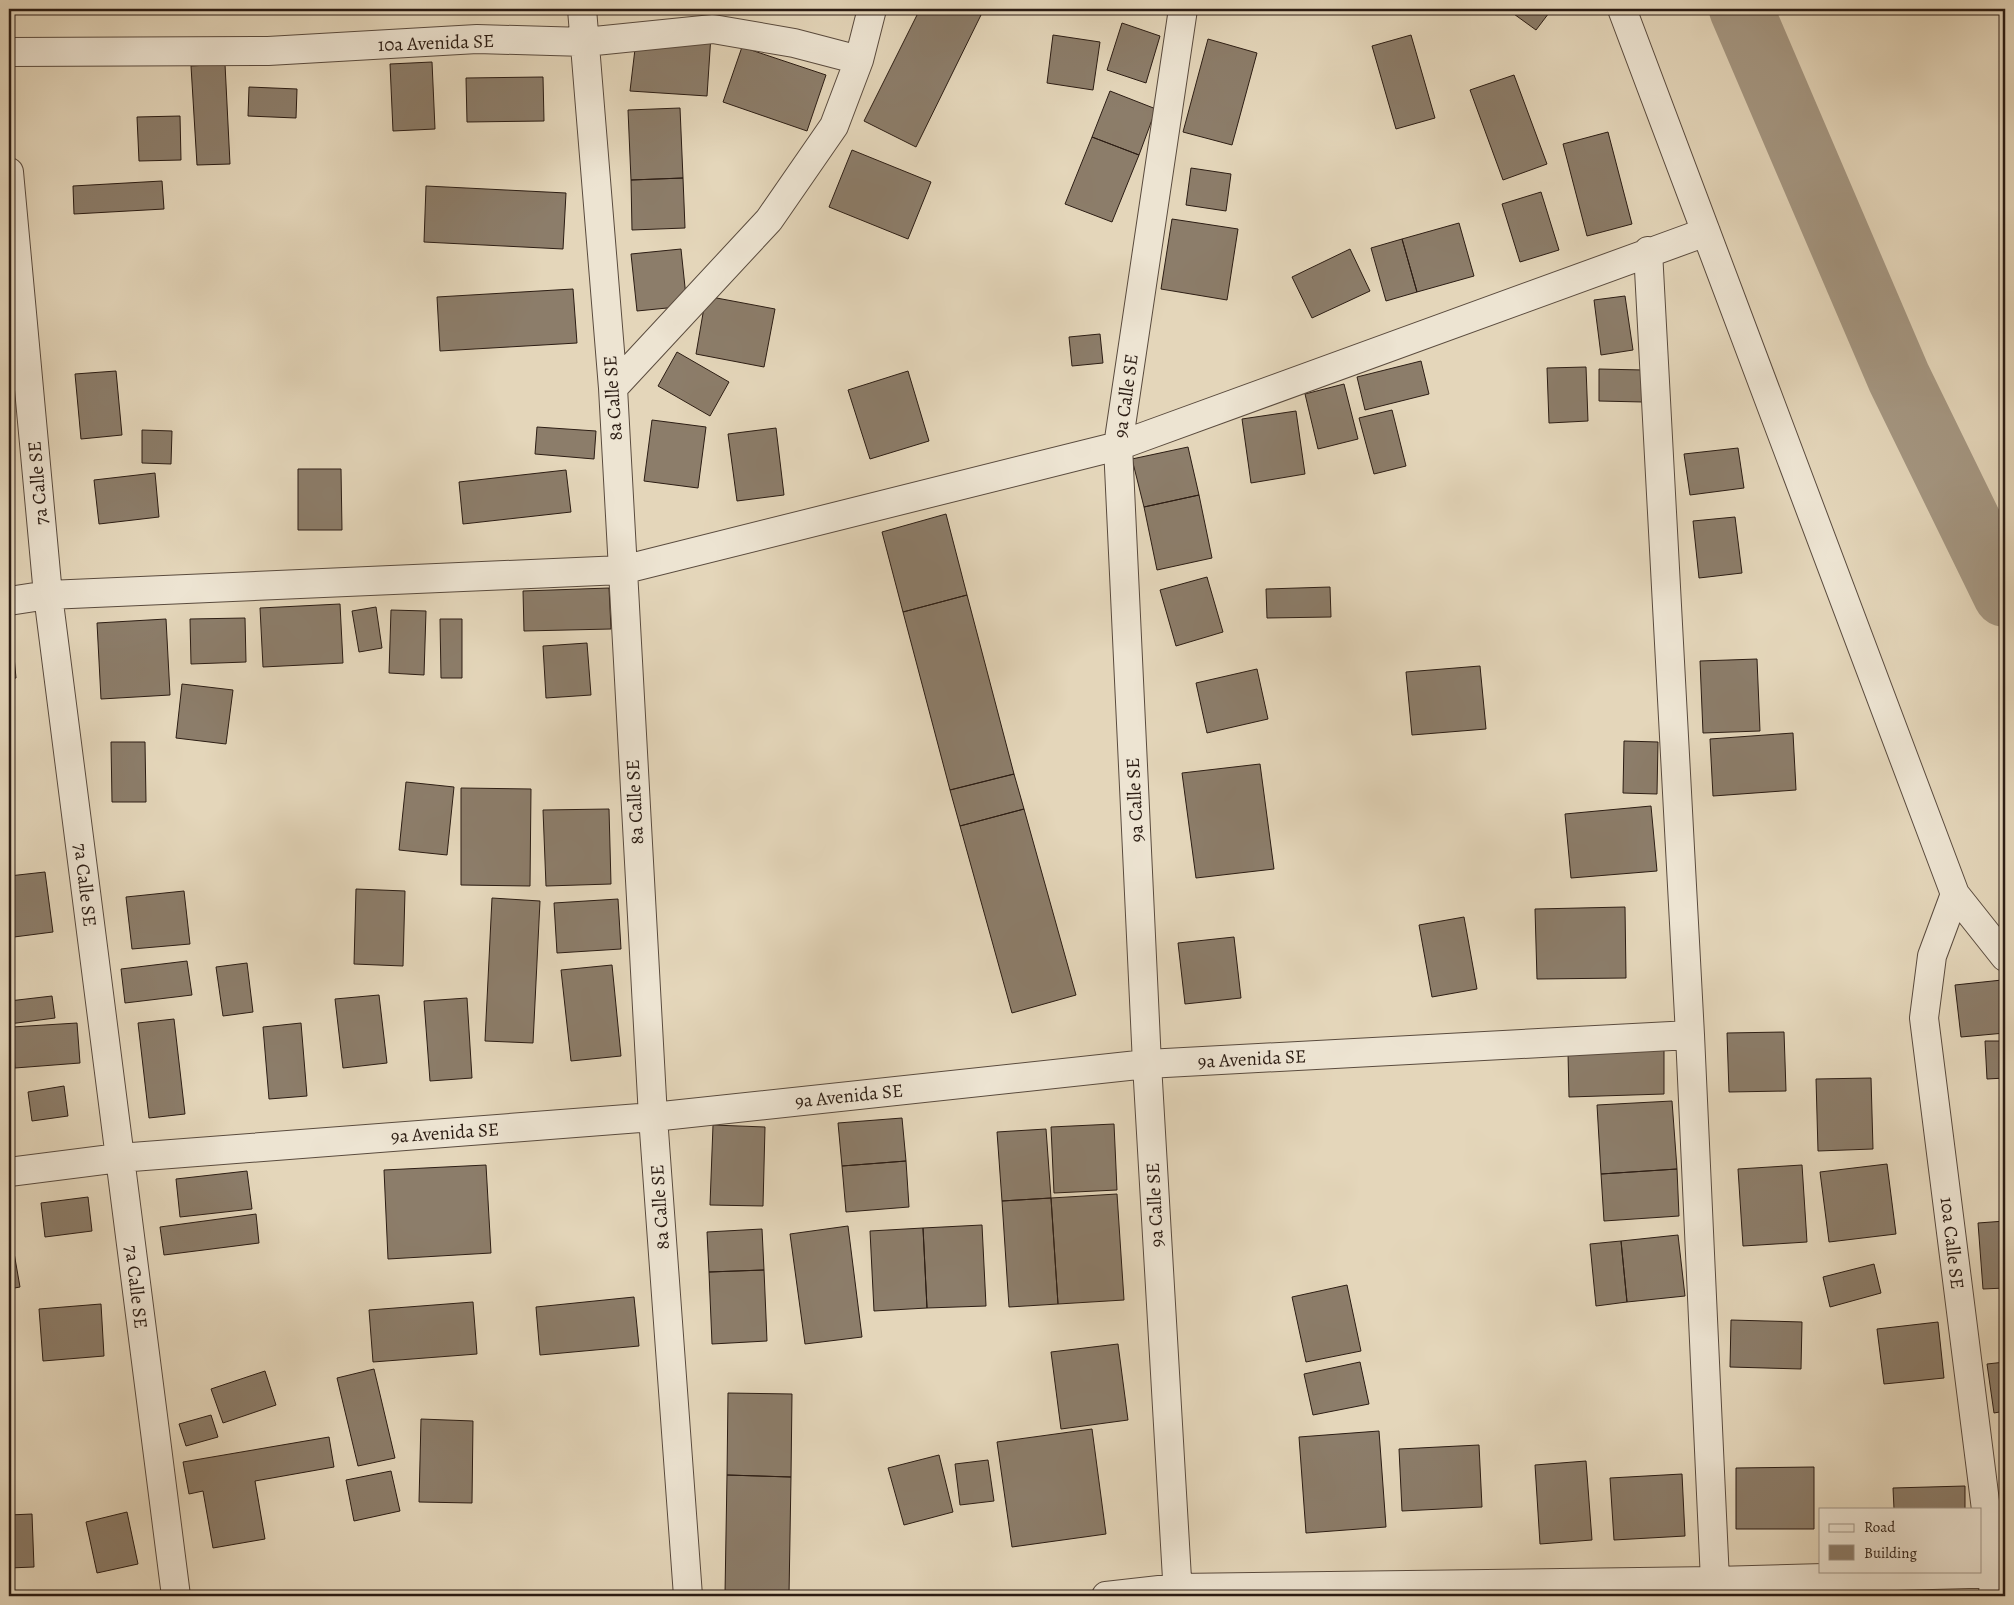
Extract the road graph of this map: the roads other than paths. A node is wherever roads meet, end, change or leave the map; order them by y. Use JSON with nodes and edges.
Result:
{"nodes":[{"id":1,"x":582,"y":9,"type":"edge"},
{"id":2,"x":872,"y":9,"type":"edge"},
{"id":3,"x":1183,"y":9,"type":"edge"},
{"id":4,"x":1622,"y":9,"type":"edge"},
{"id":5,"x":585,"y":42,"type":"junction"},
{"id":6,"x":9,"y":52,"type":"edge"},
{"id":7,"x":859,"y":60,"type":"junction"},
{"id":8,"x":9,"y":172,"type":"edge"},
{"id":9,"x":1706,"y":232,"type":"junction"},
{"id":10,"x":1648,"y":251,"type":"junction"},
{"id":11,"x":613,"y":388,"type":"junction"},
{"id":12,"x":1118,"y":446,"type":"junction"},
{"id":13,"x":622,"y":570,"type":"junction"},
{"id":14,"x":48,"y":595,"type":"junction"},
{"id":15,"x":9,"y":600,"type":"edge"},
{"id":16,"x":1955,"y":894,"type":"junction"},
{"id":17,"x":2005,"y":957,"type":"edge"},
{"id":18,"x":1690,"y":1035,"type":"junction"},
{"id":19,"x":1147,"y":1064,"type":"junction"},
{"id":20,"x":653,"y":1117,"type":"junction"},
{"id":21,"x":119,"y":1158,"type":"junction"},
{"id":22,"x":9,"y":1172,"type":"edge"},
{"id":23,"x":1715,"y":1581,"type":"junction"},
{"id":24,"x":1997,"y":1581,"type":"edge"},
{"id":25,"x":1178,"y":1592,"type":"edge"},
{"id":26,"x":176,"y":1596,"type":"edge"},
{"id":27,"x":688,"y":1596,"type":"edge"},
{"id":28,"x":1106,"y":1596,"type":"edge"}],
"edges":[{"from":1,"to":5,"type":"street","name":"8a Calle SE"},
{"from":2,"to":7,"type":"street"},
{"from":3,"to":12,"type":"street","name":"9a Calle SE"},
{"from":4,"to":9,"type":"street"},
{"from":5,"to":6,"type":"street","name":"10a Avenida SE"},
{"from":5,"to":7,"type":"street","name":"10a Avenida SE"},
{"from":5,"to":11,"type":"street","name":"8a Calle SE"},
{"from":7,"to":11,"type":"street"},
{"from":8,"to":14,"type":"street","name":"7a Calle SE"},
{"from":9,"to":10,"type":"street"},
{"from":9,"to":16,"type":"street"},
{"from":10,"to":12,"type":"street"},
{"from":10,"to":18,"type":"street"},
{"from":11,"to":13,"type":"street","name":"8a Calle SE"},
{"from":12,"to":13,"type":"street"},
{"from":12,"to":19,"type":"street","name":"9a Calle SE"},
{"from":13,"to":14,"type":"street"},
{"from":13,"to":20,"type":"street","name":"8a Calle SE"},
{"from":14,"to":15,"type":"street"},
{"from":14,"to":21,"type":"street","name":"7a Calle SE"},
{"from":16,"to":17,"type":"street"},
{"from":16,"to":24,"type":"street","name":"10a Calle SE"},
{"from":18,"to":19,"type":"street","name":"9a Avenida SE"},
{"from":18,"to":23,"type":"street"},
{"from":19,"to":20,"type":"street","name":"9a Avenida SE"},
{"from":19,"to":25,"type":"street","name":"9a Calle SE"},
{"from":20,"to":21,"type":"street","name":"9a Avenida SE"},
{"from":20,"to":27,"type":"street","name":"8a Calle SE"},
{"from":21,"to":22,"type":"street","name":"9a Avenida SE"},
{"from":21,"to":26,"type":"street","name":"7a Calle SE"},
{"from":23,"to":24,"type":"street"},
{"from":23,"to":25,"type":"street"},
{"from":25,"to":28,"type":"street"}]}
